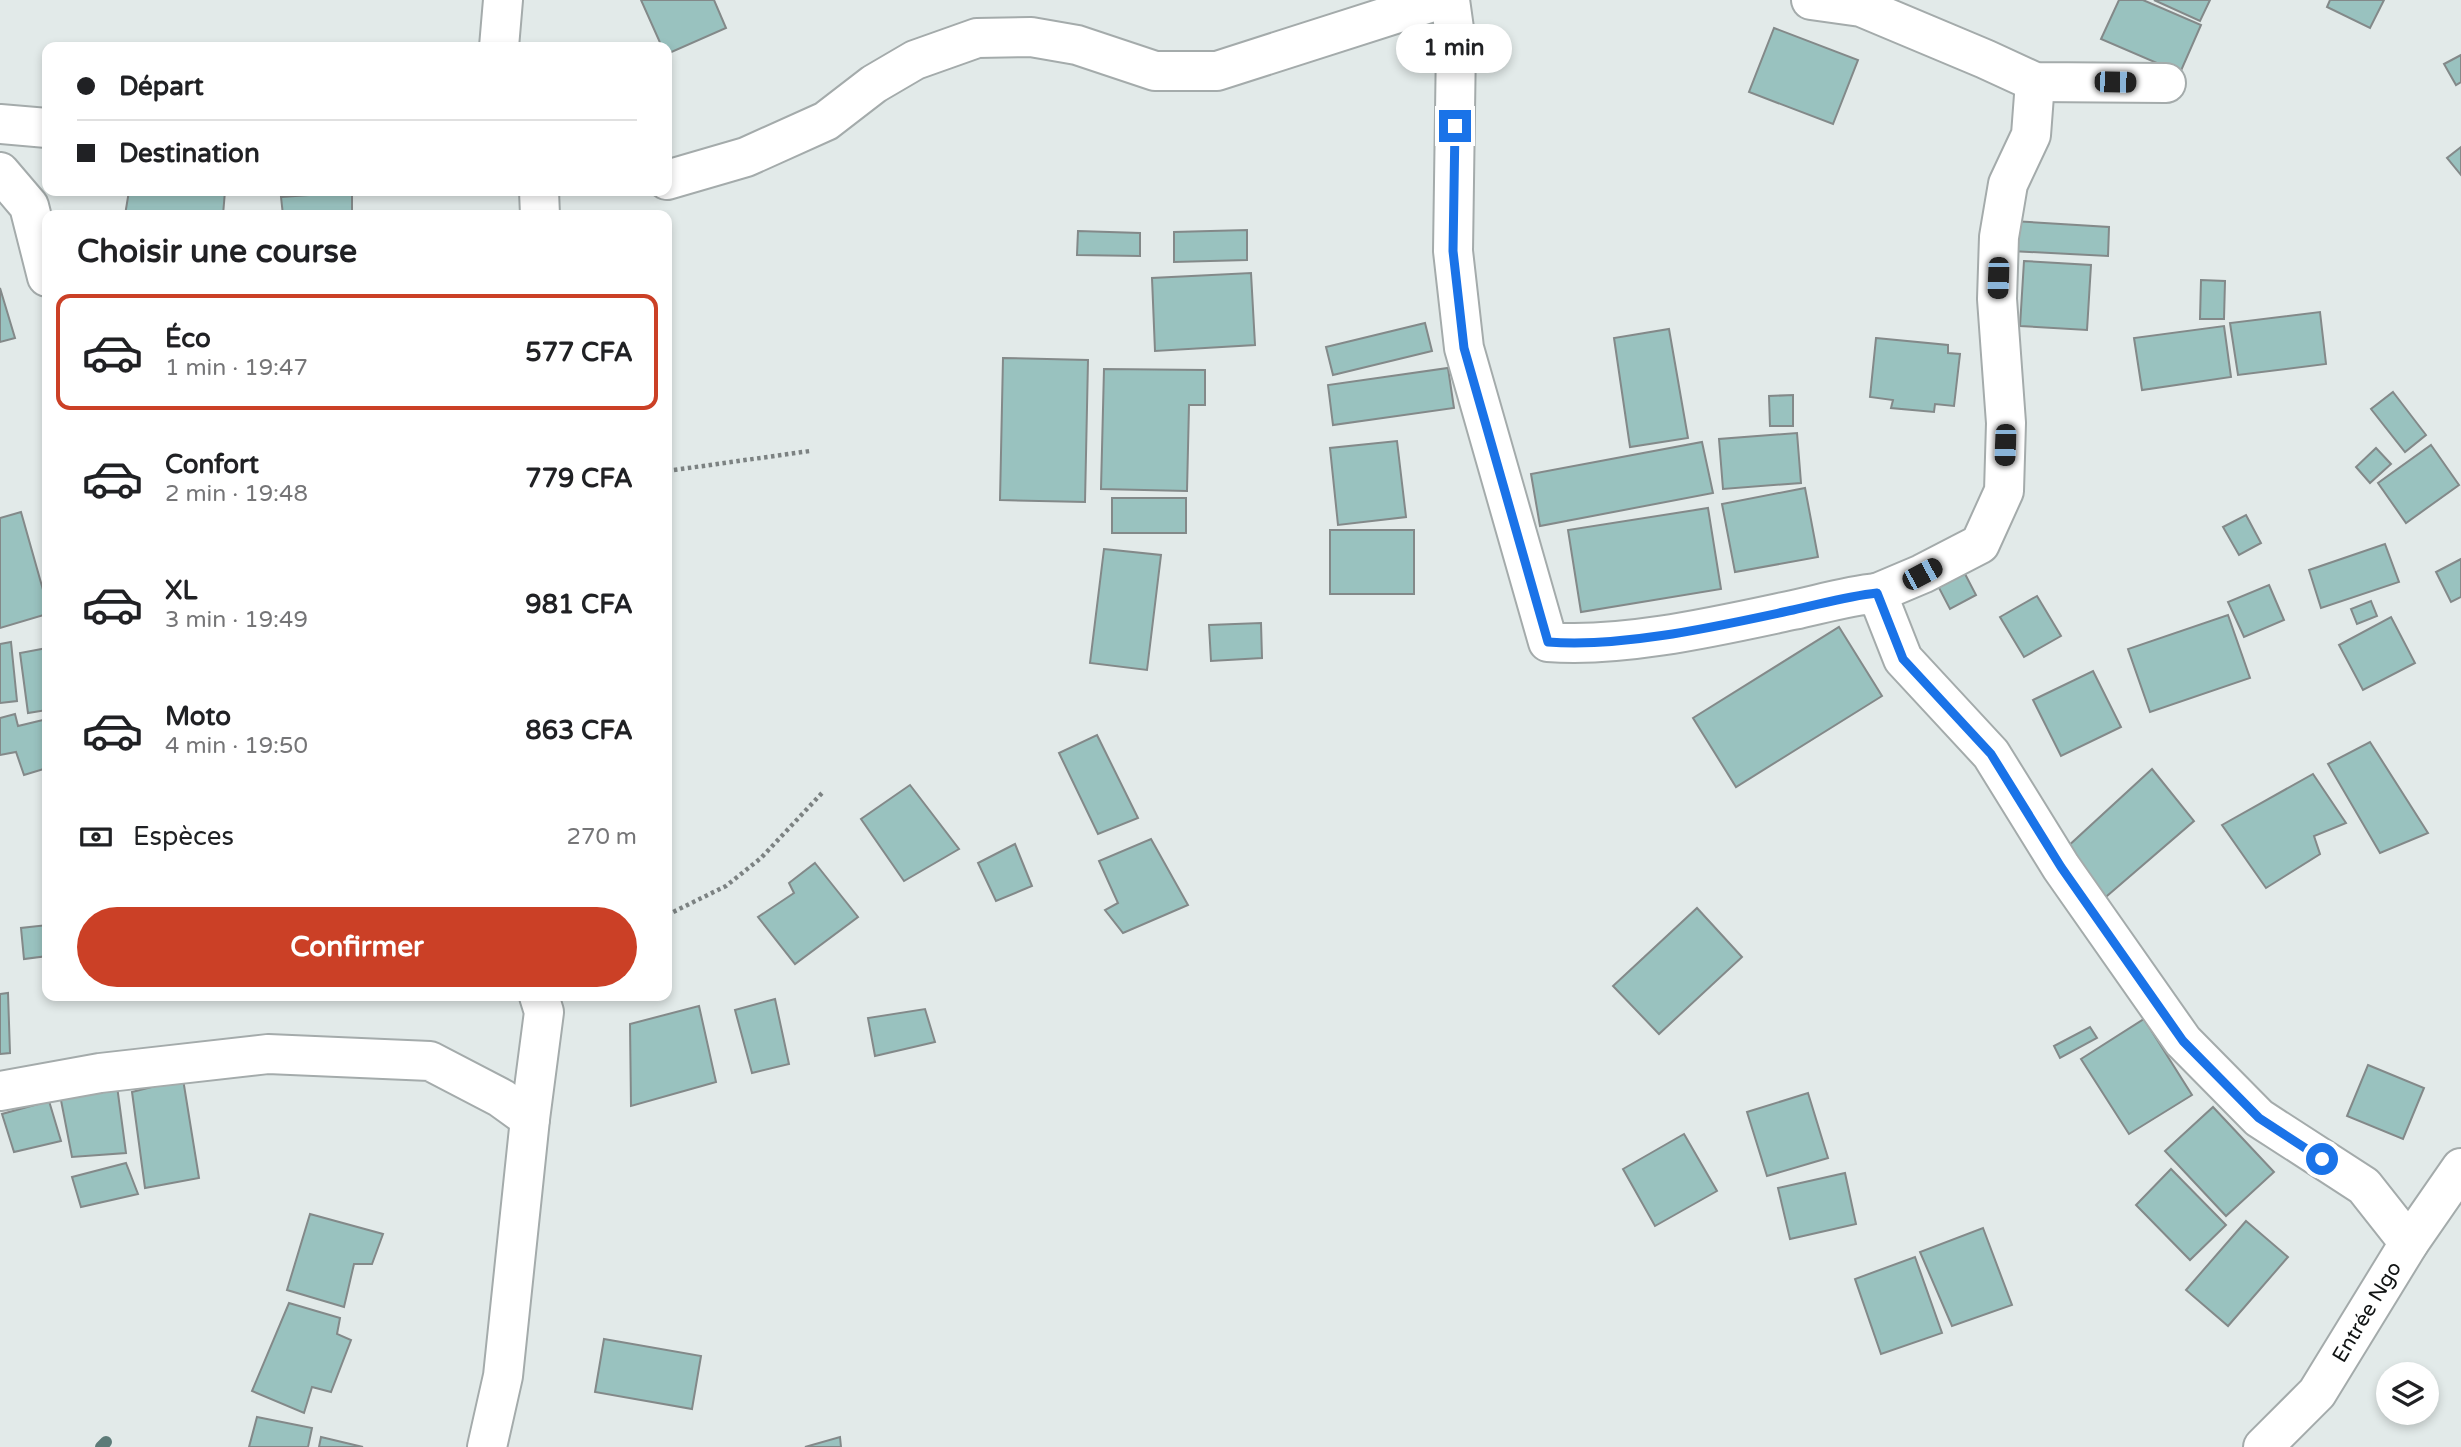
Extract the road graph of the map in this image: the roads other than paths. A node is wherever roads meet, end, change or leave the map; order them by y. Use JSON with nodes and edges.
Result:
{"nodes":[{"id":1,"x":503,"y":0,"type":"edge"},
{"id":2,"x":1439,"y":0,"type":"edge"},
{"id":3,"x":1450,"y":0,"type":"edge"},
{"id":4,"x":1811,"y":0,"type":"edge"},
{"id":5,"x":499,"y":42,"type":"edge"},
{"id":6,"x":2035,"y":82,"type":"junction"},
{"id":7,"x":2166,"y":83,"type":"dead end"},
{"id":8,"x":0,"y":124,"type":"edge"},
{"id":9,"x":42,"y":128,"type":"edge"},
{"id":10,"x":0,"y":172,"type":"edge"},
{"id":11,"x":672,"y":179,"type":"edge"},
{"id":12,"x":42,"y":257,"type":"edge"},
{"id":13,"x":1877,"y":593,"type":"junction"},
{"id":14,"x":541,"y":1001,"type":"edge"},
{"id":15,"x":0,"y":1091,"type":"edge"},
{"id":16,"x":530,"y":1119,"type":"junction"},
{"id":17,"x":2461,"y":1168,"type":"edge"},
{"id":18,"x":2409,"y":1243,"type":"junction"},
{"id":19,"x":487,"y":1447,"type":"edge"},
{"id":20,"x":2263,"y":1447,"type":"edge"}],
"edges":[{"from":1,"to":5,"type":"street"},
{"from":2,"to":11,"type":"street"},
{"from":3,"to":13,"type":"street"},
{"from":4,"to":6,"type":"street"},
{"from":6,"to":7,"type":"street"},
{"from":6,"to":13,"type":"street"},
{"from":8,"to":9,"type":"street"},
{"from":10,"to":12,"type":"street"},
{"from":13,"to":18,"type":"street"},
{"from":14,"to":16,"type":"street"},
{"from":15,"to":16,"type":"street"},
{"from":16,"to":19,"type":"street"},
{"from":17,"to":18,"type":"street","name":"Entrée Ngo"},
{"from":18,"to":20,"type":"street","name":"Entrée Ngo"}]}
